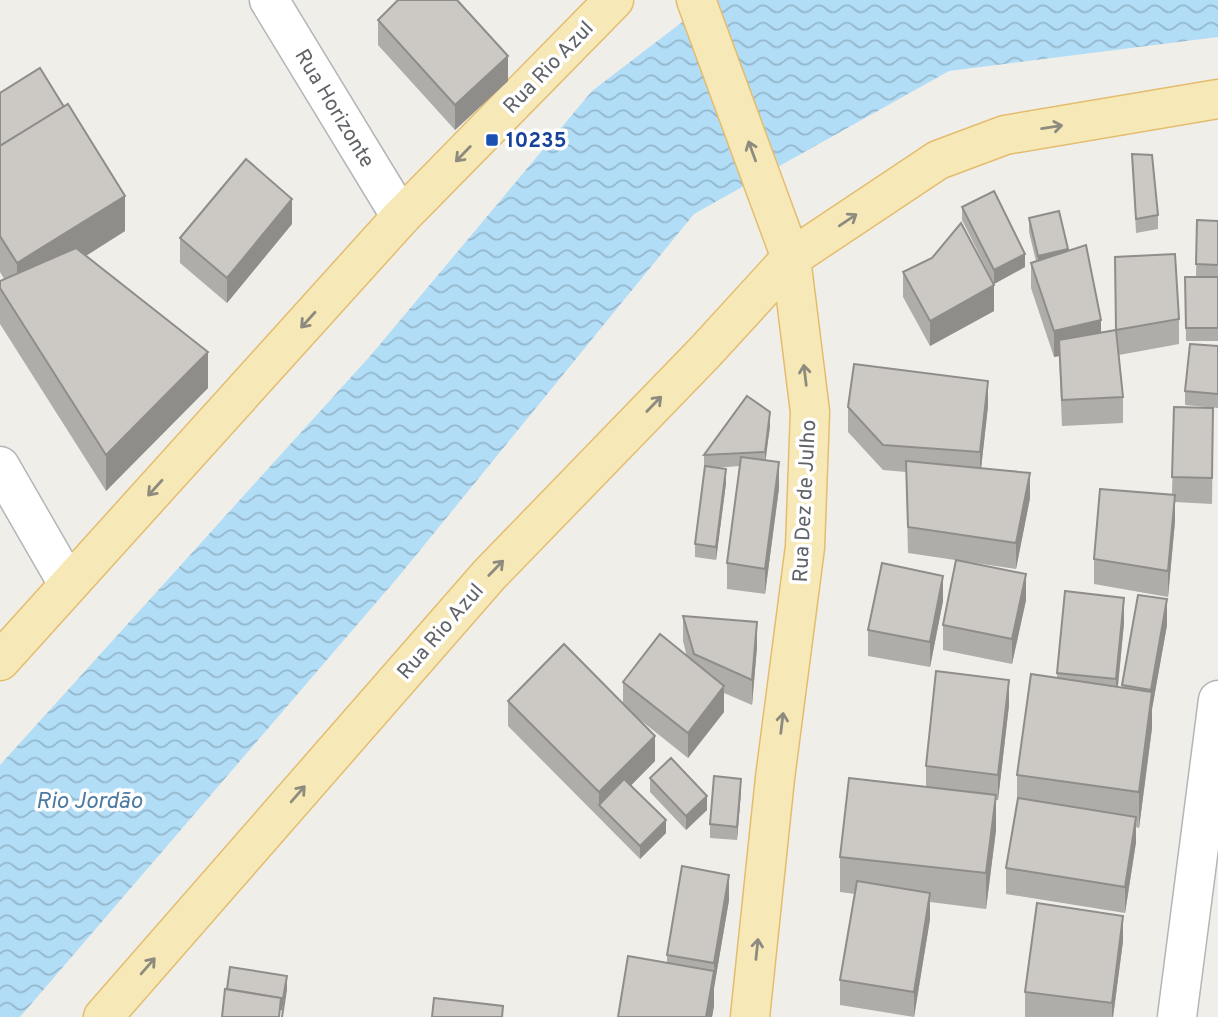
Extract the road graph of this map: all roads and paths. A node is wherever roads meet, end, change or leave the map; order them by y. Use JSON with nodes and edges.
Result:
{"nodes":[{"id":1,"x":269,"y":0,"type":"edge"},
{"id":2,"x":614,"y":0,"type":"edge"},
{"id":3,"x":696,"y":0,"type":"edge"},
{"id":4,"x":1218,"y":99,"type":"edge"},
{"id":5,"x":401,"y":217,"type":"junction"},
{"id":6,"x":791,"y":257,"type":"junction"},
{"id":7,"x":0,"y":466,"type":"edge"},
{"id":8,"x":68,"y":584,"type":"junction"},
{"id":9,"x":0,"y":661,"type":"edge"},
{"id":10,"x":1218,"y":700,"type":"edge"},
{"id":11,"x":103,"y":1017,"type":"edge"},
{"id":12,"x":750,"y":1017,"type":"edge"},
{"id":13,"x":1177,"y":1017,"type":"edge"}],
"edges":[{"from":1,"to":5,"type":"street","name":"Rua Horizonte"},
{"from":2,"to":5,"type":"main road","name":"Rua Rio Azul","one_way":true},
{"from":6,"to":3,"type":"main road","name":"Rua Dez de Julho","one_way":true},
{"from":6,"to":4,"type":"main road","name":"Rua Rio Azul","one_way":true},
{"from":5,"to":8,"type":"main road","name":"Rua Rio Azul","one_way":true},
{"from":11,"to":6,"type":"main road","name":"Rua Rio Azul","one_way":true},
{"from":12,"to":6,"type":"main road","name":"Rua Dez de Julho","one_way":true},
{"from":7,"to":8,"type":"street"},
{"from":8,"to":9,"type":"main road","name":"Rua Rio Azul"},
{"from":10,"to":13,"type":"street"}]}
